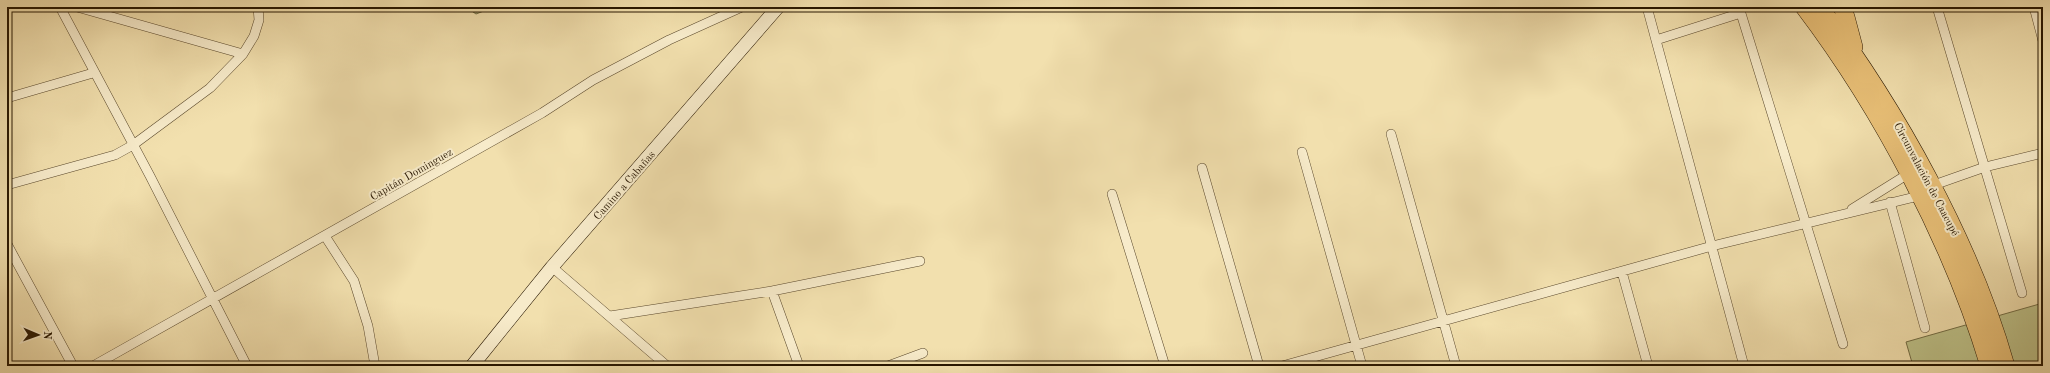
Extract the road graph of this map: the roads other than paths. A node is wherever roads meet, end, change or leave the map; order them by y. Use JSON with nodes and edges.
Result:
{"nodes":[{"id":1,"x":60,"y":7,"type":"edge"},
{"id":2,"x":77,"y":7,"type":"edge"},
{"id":3,"x":258,"y":7,"type":"edge"},
{"id":4,"x":742,"y":7,"type":"edge"},
{"id":5,"x":778,"y":7,"type":"edge"},
{"id":6,"x":1647,"y":7,"type":"edge"},
{"id":7,"x":1804,"y":7,"type":"edge"},
{"id":8,"x":1820,"y":7,"type":"edge"},
{"id":9,"x":1842,"y":7,"type":"edge"},
{"id":10,"x":1937,"y":7,"type":"edge"},
{"id":11,"x":2034,"y":7,"type":"edge"},
{"id":12,"x":1740,"y":10,"type":"edge"},
{"id":13,"x":1656,"y":40,"type":"junction"},
{"id":14,"x":2043,"y":41,"type":"edge"},
{"id":15,"x":243,"y":54,"type":"junction"},
{"id":16,"x":1857,"y":59,"type":"junction"},
{"id":17,"x":93,"y":73,"type":"junction"},
{"id":18,"x":7,"y":98,"type":"edge"},
{"id":19,"x":1391,"y":134,"type":"dead end"},
{"id":20,"x":132,"y":145,"type":"junction"},
{"id":21,"x":1302,"y":152,"type":"dead end"},
{"id":22,"x":2043,"y":153,"type":"edge"},
{"id":23,"x":1985,"y":167,"type":"junction"},
{"id":24,"x":1202,"y":168,"type":"dead end"},
{"id":25,"x":1908,"y":174,"type":"junction"},
{"id":26,"x":7,"y":185,"type":"edge"},
{"id":27,"x":1925,"y":191,"type":"junction"},
{"id":28,"x":1112,"y":194,"type":"dead end"},
{"id":29,"x":1890,"y":202,"type":"junction"},
{"id":30,"x":1846,"y":213,"type":"junction"},
{"id":31,"x":1806,"y":222,"type":"junction"},
{"id":32,"x":325,"y":236,"type":"junction"},
{"id":33,"x":7,"y":244,"type":"edge"},
{"id":34,"x":1712,"y":246,"type":"junction"},
{"id":35,"x":920,"y":261,"type":"dead end"},
{"id":36,"x":552,"y":267,"type":"junction"},
{"id":37,"x":1622,"y":272,"type":"junction"},
{"id":38,"x":772,"y":291,"type":"junction"},
{"id":39,"x":2022,"y":293,"type":"dead end"},
{"id":40,"x":213,"y":300,"type":"junction"},
{"id":41,"x":610,"y":316,"type":"junction"},
{"id":42,"x":1444,"y":322,"type":"junction"},
{"id":43,"x":1925,"y":328,"type":"dead end"},
{"id":44,"x":1843,"y":344,"type":"dead end"},
{"id":45,"x":1356,"y":346,"type":"junction"},
{"id":46,"x":923,"y":353,"type":"dead end"},
{"id":47,"x":73,"y":366,"type":"edge"},
{"id":48,"x":93,"y":366,"type":"edge"},
{"id":49,"x":247,"y":366,"type":"edge"},
{"id":50,"x":376,"y":366,"type":"edge"},
{"id":51,"x":472,"y":366,"type":"edge"},
{"id":52,"x":667,"y":366,"type":"edge"},
{"id":53,"x":799,"y":366,"type":"edge"},
{"id":54,"x":888,"y":366,"type":"edge"},
{"id":55,"x":1165,"y":366,"type":"edge"},
{"id":56,"x":1260,"y":366,"type":"edge"},
{"id":57,"x":1282,"y":366,"type":"edge"},
{"id":58,"x":1362,"y":366,"type":"edge"},
{"id":59,"x":1456,"y":366,"type":"edge"},
{"id":60,"x":1646,"y":366,"type":"edge"},
{"id":61,"x":1744,"y":366,"type":"edge"},
{"id":62,"x":1989,"y":366,"type":"edge"},
{"id":63,"x":2006,"y":366,"type":"edge"}],
"edges":[{"from":1,"to":17,"type":"street"},
{"from":2,"to":15,"type":"street"},
{"from":3,"to":15,"type":"street"},
{"from":4,"to":32,"type":"street","name":"Capitán Dominguez"},
{"from":5,"to":36,"type":"street","name":"Camino a Cabañas"},
{"from":6,"to":13,"type":"street"},
{"from":7,"to":25,"type":"highway","name":"Circunvalación de Caacupé"},
{"from":8,"to":16,"type":"highway","name":"Circunvalación de Caacupé"},
{"from":9,"to":16,"type":"highway"},
{"from":10,"to":23,"type":"street"},
{"from":11,"to":14,"type":"street"},
{"from":12,"to":13,"type":"street"},
{"from":12,"to":31,"type":"street"},
{"from":13,"to":34,"type":"street"},
{"from":15,"to":20,"type":"street"},
{"from":16,"to":27,"type":"highway","name":"Circunvalación de Caacupé"},
{"from":17,"to":18,"type":"street"},
{"from":17,"to":20,"type":"street"},
{"from":19,"to":42,"type":"street"},
{"from":20,"to":26,"type":"street"},
{"from":20,"to":40,"type":"street"},
{"from":21,"to":45,"type":"street"},
{"from":22,"to":23,"type":"street"},
{"from":23,"to":27,"type":"street"},
{"from":23,"to":39,"type":"street"},
{"from":24,"to":56,"type":"street"},
{"from":25,"to":27,"type":"highway","name":"Circunvalación de Caacupé"},
{"from":25,"to":30,"type":"street"},
{"from":27,"to":29,"type":"street"},
{"from":27,"to":62,"type":"highway","name":"Circunvalación de Caacupé"},
{"from":27,"to":63,"type":"highway","name":"Circunvalación de Caacupé"},
{"from":28,"to":55,"type":"street"},
{"from":29,"to":30,"type":"street"},
{"from":29,"to":43,"type":"street"},
{"from":30,"to":31,"type":"street"},
{"from":31,"to":34,"type":"street"},
{"from":31,"to":44,"type":"street"},
{"from":32,"to":40,"type":"street","name":"Capitán Dominguez"},
{"from":32,"to":50,"type":"street"},
{"from":33,"to":47,"type":"street"},
{"from":34,"to":37,"type":"street"},
{"from":34,"to":61,"type":"street"},
{"from":35,"to":38,"type":"street"},
{"from":36,"to":41,"type":"street"},
{"from":36,"to":51,"type":"street","name":"Camino a Cabañas"},
{"from":37,"to":42,"type":"street"},
{"from":37,"to":60,"type":"street"},
{"from":38,"to":41,"type":"street"},
{"from":38,"to":53,"type":"street"},
{"from":40,"to":48,"type":"street","name":"Capitán Dominguez"},
{"from":40,"to":49,"type":"street"},
{"from":41,"to":52,"type":"street"},
{"from":42,"to":45,"type":"street"},
{"from":42,"to":59,"type":"street"},
{"from":45,"to":57,"type":"street"},
{"from":45,"to":58,"type":"street"},
{"from":46,"to":54,"type":"street"}]}
